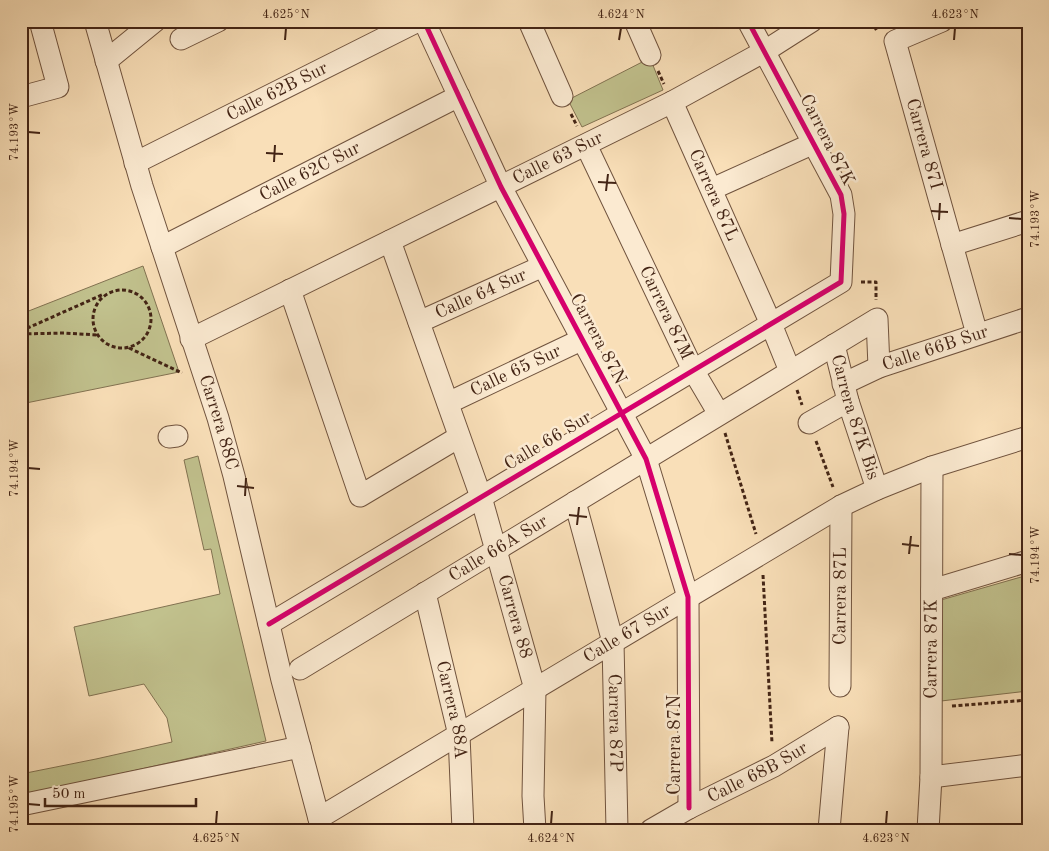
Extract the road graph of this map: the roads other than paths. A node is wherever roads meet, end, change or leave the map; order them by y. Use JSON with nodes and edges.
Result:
{"nodes":[{"id":1,"x":40,"y":21,"type":"edge"},
{"id":2,"x":94,"y":21,"type":"edge"},
{"id":3,"x":155,"y":21,"type":"edge"},
{"id":4,"x":218,"y":21,"type":"edge"},
{"id":5,"x":418,"y":21,"type":"edge"},
{"id":6,"x":424,"y":21,"type":"edge"},
{"id":7,"x":529,"y":21,"type":"edge"},
{"id":8,"x":635,"y":21,"type":"edge"},
{"id":9,"x":748,"y":21,"type":"edge"},
{"id":10,"x":812,"y":21,"type":"edge"},
{"id":11,"x":942,"y":21,"type":"edge"},
{"id":12,"x":181,"y":39,"type":"dead end"},
{"id":13,"x":765,"y":51,"type":"junction"},
{"id":14,"x":650,"y":55,"type":"road end"},
{"id":15,"x":106,"y":60,"type":"junction"},
{"id":16,"x":459,"y":96,"type":"junction"},
{"id":17,"x":562,"y":96,"type":"road end"},
{"id":18,"x":21,"y":97,"type":"edge"},
{"id":19,"x":672,"y":102,"type":"junction"},
{"id":20,"x":814,"y":143,"type":"junction"},
{"id":21,"x":586,"y":144,"type":"junction"},
{"id":22,"x":135,"y":163,"type":"junction"},
{"id":23,"x":502,"y":186,"type":"junction"},
{"id":24,"x":712,"y":189,"type":"junction"},
{"id":25,"x":1028,"y":221,"type":"edge"},
{"id":26,"x":390,"y":241,"type":"junction"},
{"id":27,"x":952,"y":245,"type":"junction"},
{"id":28,"x":162,"y":247,"type":"junction"},
{"id":29,"x":543,"y":266,"type":"junction"},
{"id":30,"x":841,"y":282,"type":"joint"},
{"id":31,"x":290,"y":290,"type":"junction"},
{"id":32,"x":1028,"y":318,"type":"edge"},
{"id":33,"x":419,"y":322,"type":"junction"},
{"id":34,"x":771,"y":324,"type":"junction"},
{"id":35,"x":977,"y":334,"type":"junction"},
{"id":36,"x":191,"y":338,"type":"junction"},
{"id":37,"x":583,"y":339,"type":"junction"},
{"id":38,"x":834,"y":345,"type":"junction"},
{"id":39,"x":879,"y":368,"type":"junction"},
{"id":40,"x":693,"y":370,"type":"junction"},
{"id":41,"x":790,"y":372,"type":"junction"},
{"id":42,"x":845,"y":393,"type":"junction"},
{"id":43,"x":448,"y":403,"type":"junction"},
{"id":44,"x":622,"y":413,"type":"junction"},
{"id":45,"x":719,"y":414,"type":"junction"},
{"id":46,"x":809,"y":423,"type":"dead end"},
{"id":47,"x":460,"y":437,"type":"junction"},
{"id":48,"x":1028,"y":437,"type":"edge"},
{"id":49,"x":646,"y":459,"type":"junction"},
{"id":50,"x":932,"y":467,"type":"junction"},
{"id":51,"x":877,"y":489,"type":"junction"},
{"id":52,"x":481,"y":497,"type":"junction"},
{"id":53,"x":575,"y":502,"type":"junction"},
{"id":54,"x":841,"y":506,"type":"junction"},
{"id":55,"x":497,"y":550,"type":"junction"},
{"id":56,"x":1028,"y":561,"type":"edge"},
{"id":57,"x":932,"y":590,"type":"junction"},
{"id":58,"x":425,"y":593,"type":"junction"},
{"id":59,"x":688,"y":597,"type":"junction"},
{"id":60,"x":269,"y":624,"type":"junction"},
{"id":61,"x":613,"y":642,"type":"junction"},
{"id":62,"x":300,"y":669,"type":"dead end"},
{"id":63,"x":840,"y":686,"type":"dead end"},
{"id":64,"x":534,"y":689,"type":"junction"},
{"id":65,"x":458,"y":735,"type":"junction"},
{"id":66,"x":300,"y":747,"type":"junction"},
{"id":67,"x":1028,"y":765,"type":"edge"},
{"id":68,"x":931,"y":777,"type":"junction"},
{"id":69,"x":21,"y":805,"type":"edge"},
{"id":70,"x":689,"y":808,"type":"junction"},
{"id":71,"x":321,"y":824,"type":"edge"},
{"id":72,"x":463,"y":830,"type":"edge"},
{"id":73,"x":535,"y":830,"type":"edge"},
{"id":74,"x":617,"y":830,"type":"edge"},
{"id":75,"x":650,"y":830,"type":"edge"},
{"id":76,"x":829,"y":830,"type":"edge"},
{"id":77,"x":928,"y":830,"type":"edge"}],
"edges":[{"from":1,"to":18,"type":"street"},
{"from":2,"to":15,"type":"street","name":"Carrera 88C"},
{"from":3,"to":15,"type":"street"},
{"from":4,"to":12,"type":"street"},
{"from":5,"to":22,"type":"street","name":"Calle 62B Sur"},
{"from":6,"to":16,"type":"street","name":"Carrera 87N"},
{"from":7,"to":17,"type":"street"},
{"from":8,"to":14,"type":"street"},
{"from":9,"to":13,"type":"street","name":"Carrera 87K"},
{"from":10,"to":13,"type":"street","name":"Calle 63 Sur"},
{"from":11,"to":27,"type":"street","name":"Carrera 87I"},
{"from":13,"to":19,"type":"street","name":"Calle 63 Sur"},
{"from":13,"to":20,"type":"street","name":"Carrera 87K"},
{"from":15,"to":22,"type":"street","name":"Carrera 88C"},
{"from":16,"to":23,"type":"street","name":"Carrera 87N"},
{"from":16,"to":28,"type":"street","name":"Calle 62C Sur"},
{"from":19,"to":21,"type":"street","name":"Calle 63 Sur"},
{"from":19,"to":24,"type":"street","name":"Carrera 87L"},
{"from":20,"to":24,"type":"street"},
{"from":20,"to":30,"type":"street","name":"Carrera 87K"},
{"from":21,"to":23,"type":"street","name":"Calle 63 Sur"},
{"from":21,"to":40,"type":"street","name":"Carrera 87M"},
{"from":22,"to":28,"type":"street","name":"Carrera 88C"},
{"from":23,"to":26,"type":"street","name":"Calle 63 Sur"},
{"from":23,"to":29,"type":"street","name":"Carrera 87N"},
{"from":24,"to":34,"type":"street","name":"Carrera 87L"},
{"from":25,"to":27,"type":"street"},
{"from":26,"to":31,"type":"street","name":"Calle 63 Sur"},
{"from":26,"to":33,"type":"street","name":"Carrera 88"},
{"from":27,"to":35,"type":"street","name":"Carrera 87I"},
{"from":28,"to":36,"type":"street","name":"Carrera 88C"},
{"from":29,"to":33,"type":"street","name":"Calle 64 Sur"},
{"from":29,"to":37,"type":"street","name":"Carrera 87N"},
{"from":30,"to":34,"type":"street","name":"Calle 66 Sur"},
{"from":31,"to":36,"type":"street","name":"Calle 63 Sur"},
{"from":31,"to":47,"type":"street"},
{"from":32,"to":35,"type":"street","name":"Calle 66B Sur"},
{"from":33,"to":43,"type":"street","name":"Carrera 88"},
{"from":34,"to":40,"type":"street","name":"Calle 66 Sur"},
{"from":34,"to":41,"type":"street","name":"Carrera 87L"},
{"from":35,"to":39,"type":"street","name":"Calle 66B Sur"},
{"from":36,"to":60,"type":"street","name":"Carrera 88C"},
{"from":37,"to":43,"type":"street","name":"Calle 65 Sur"},
{"from":37,"to":44,"type":"street","name":"Carrera 87N"},
{"from":38,"to":39,"type":"street","name":"Calle 66A Sur"},
{"from":38,"to":41,"type":"street","name":"Calle 66A Sur"},
{"from":38,"to":42,"type":"street","name":"Carrera 87K Bis"},
{"from":39,"to":42,"type":"street","name":"Calle 66B Sur"},
{"from":40,"to":44,"type":"street","name":"Calle 66 Sur"},
{"from":40,"to":45,"type":"street","name":"Carrera 87M"},
{"from":41,"to":45,"type":"street","name":"Calle 66A Sur"},
{"from":42,"to":46,"type":"street","name":"Calle 66B Sur"},
{"from":42,"to":51,"type":"street","name":"Carrera 87K Bis"},
{"from":43,"to":47,"type":"street","name":"Carrera 88"},
{"from":44,"to":49,"type":"street","name":"Carrera 87N"},
{"from":44,"to":52,"type":"street","name":"Calle 66 Sur"},
{"from":45,"to":49,"type":"street","name":"Calle 66A Sur"},
{"from":47,"to":52,"type":"street","name":"Carrera 88"},
{"from":48,"to":50,"type":"street","name":"Calle 67 Sur"},
{"from":49,"to":53,"type":"street","name":"Calle 66A Sur"},
{"from":49,"to":59,"type":"street","name":"Carrera 87N"},
{"from":50,"to":51,"type":"street","name":"Calle 67 Sur"},
{"from":50,"to":57,"type":"street","name":"Carrera 87K"},
{"from":51,"to":54,"type":"street","name":"Calle 67 Sur"},
{"from":52,"to":55,"type":"street","name":"Carrera 88"},
{"from":52,"to":60,"type":"street","name":"Calle 66 Sur"},
{"from":53,"to":55,"type":"street","name":"Calle 66A Sur"},
{"from":53,"to":61,"type":"street","name":"Carrera 87P"},
{"from":54,"to":59,"type":"street","name":"Calle 67 Sur"},
{"from":54,"to":63,"type":"street","name":"Carrera 87L"},
{"from":55,"to":58,"type":"street","name":"Calle 66A Sur"},
{"from":55,"to":64,"type":"street","name":"Carrera 88"},
{"from":56,"to":57,"type":"street"},
{"from":57,"to":68,"type":"street","name":"Carrera 87K"},
{"from":58,"to":62,"type":"street","name":"Calle 66A Sur"},
{"from":58,"to":65,"type":"street","name":"Carrera 88A"},
{"from":59,"to":61,"type":"street","name":"Calle 67 Sur"},
{"from":59,"to":70,"type":"street","name":"Carrera 87N"},
{"from":60,"to":66,"type":"street","name":"Carrera 88C"},
{"from":61,"to":64,"type":"street","name":"Calle 67 Sur"},
{"from":61,"to":74,"type":"street","name":"Carrera 87P"},
{"from":64,"to":65,"type":"street","name":"Calle 67 Sur"},
{"from":64,"to":73,"type":"street","name":"Carrera 88"},
{"from":65,"to":71,"type":"street","name":"Calle 67 Sur"},
{"from":65,"to":72,"type":"street","name":"Carrera 88A"},
{"from":66,"to":69,"type":"street"},
{"from":66,"to":71,"type":"street","name":"Carrera 88C"},
{"from":67,"to":68,"type":"street"},
{"from":68,"to":77,"type":"street","name":"Carrera 87K"},
{"from":70,"to":75,"type":"street","name":"Calle 68B Sur"},
{"from":70,"to":76,"type":"street","name":"Calle 68B Sur"}]}
